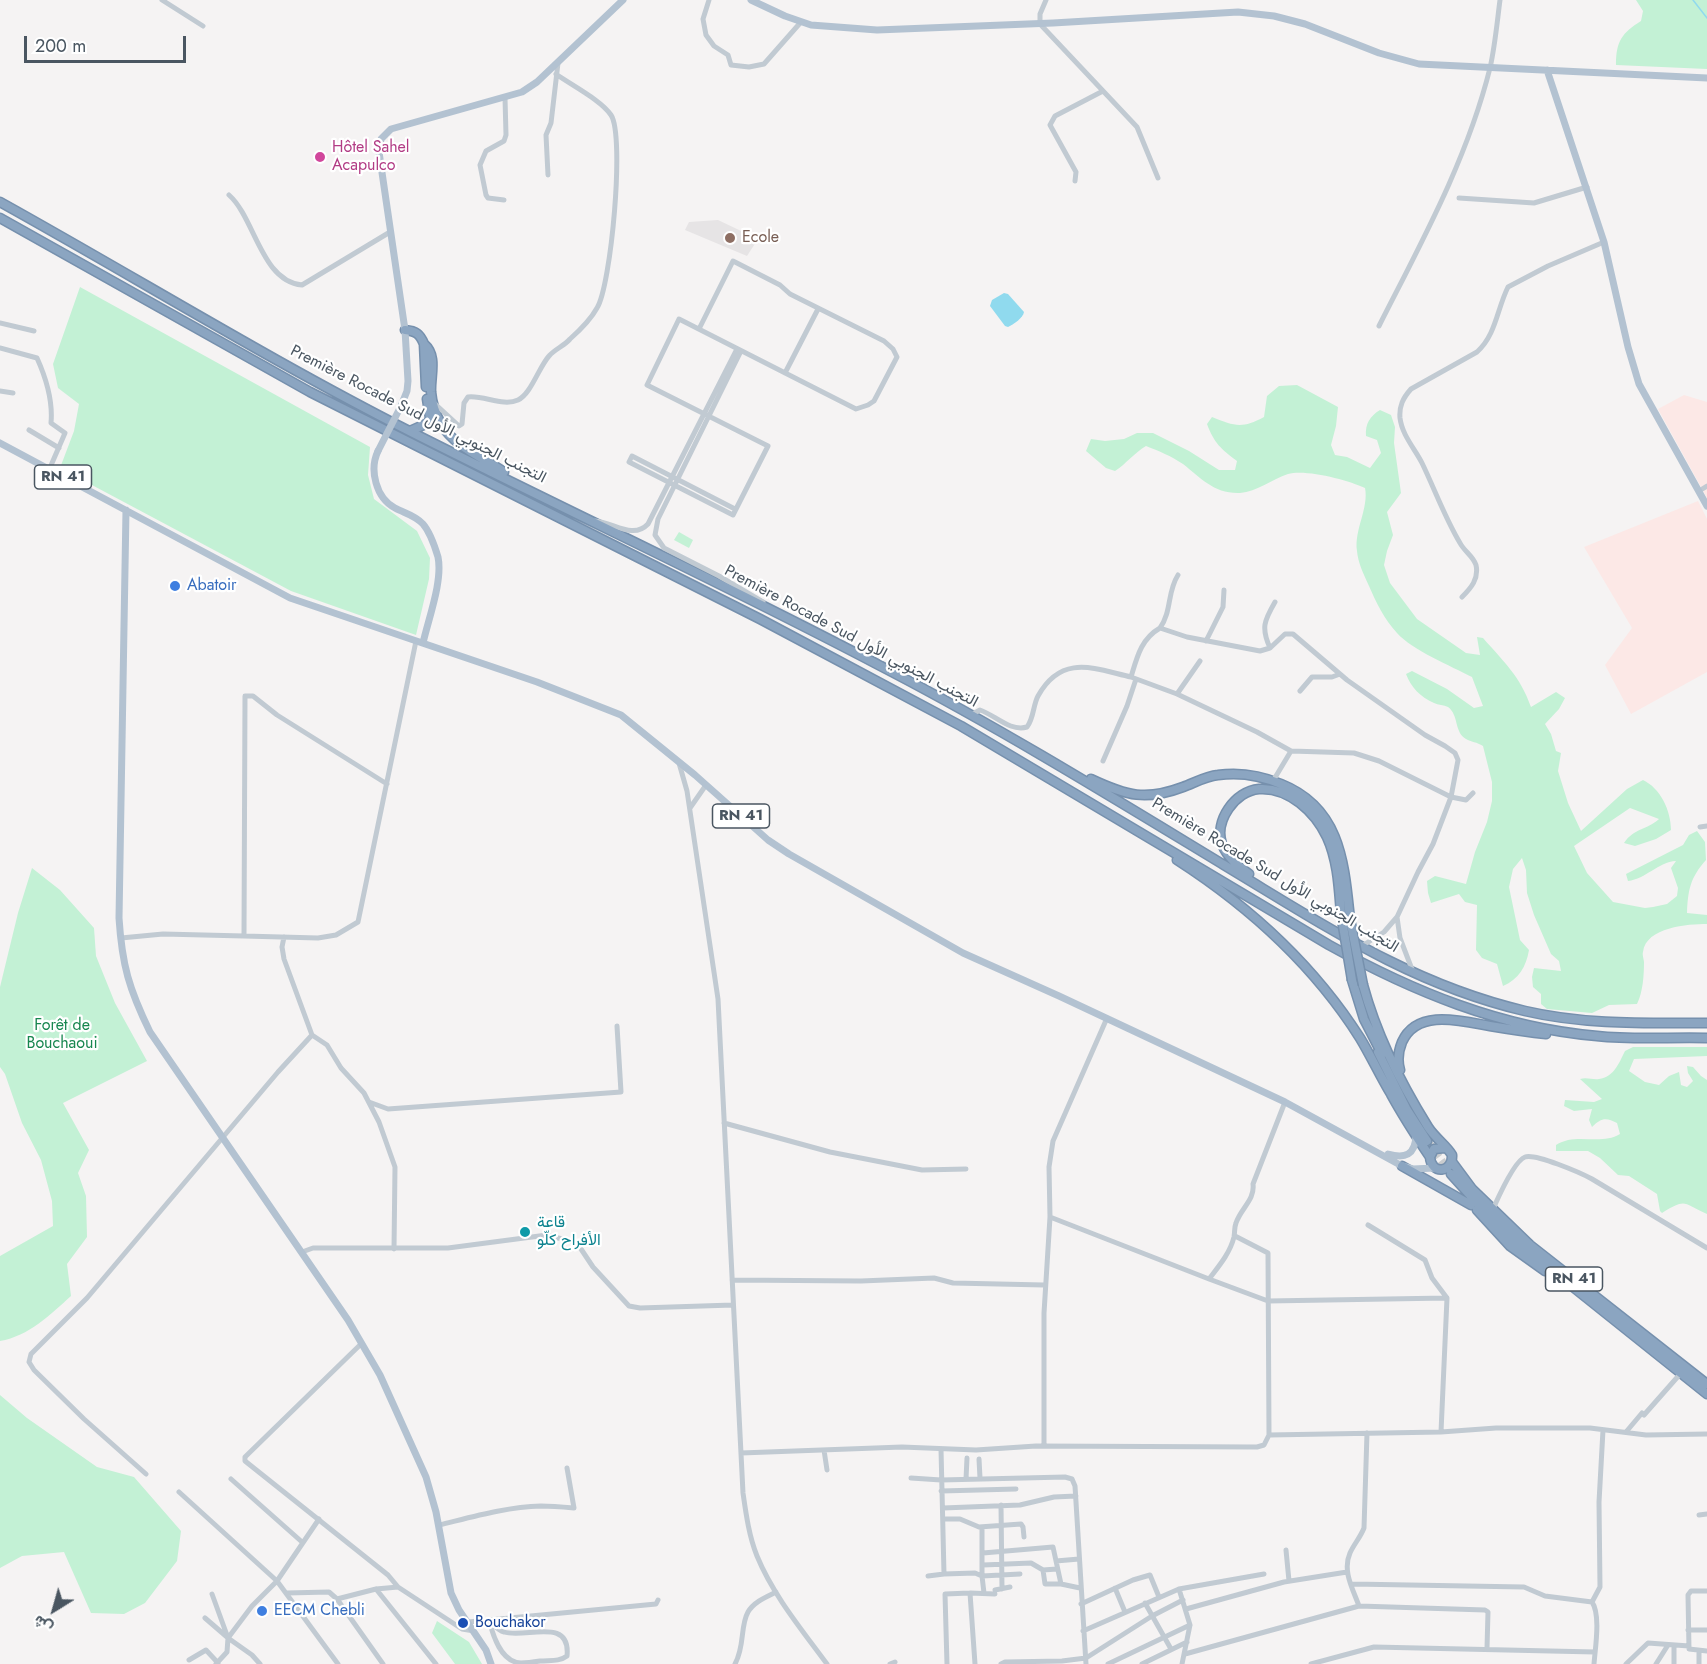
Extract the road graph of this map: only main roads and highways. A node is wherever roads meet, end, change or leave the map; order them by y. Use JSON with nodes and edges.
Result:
{"nodes":[{"id":1,"x":622,"y":0,"type":"edge"},
{"id":2,"x":751,"y":0,"type":"edge"},
{"id":3,"x":1547,"y":70,"type":"junction"},
{"id":4,"x":1707,"y":78,"type":"edge"},
{"id":5,"x":0,"y":202,"type":"edge"},
{"id":6,"x":0,"y":218,"type":"edge"},
{"id":7,"x":405,"y":330,"type":"junction"},
{"id":8,"x":424,"y":344,"type":"junction"},
{"id":9,"x":410,"y":431,"type":"junction"},
{"id":10,"x":0,"y":443,"type":"edge"},
{"id":11,"x":518,"y":484,"type":"junction"},
{"id":12,"x":1707,"y":506,"type":"edge"},
{"id":13,"x":126,"y":510,"type":"junction"},
{"id":14,"x":419,"y":642,"type":"junction"},
{"id":15,"x":1019,"y":744,"type":"junction"},
{"id":16,"x":1037,"y":772,"type":"junction"},
{"id":17,"x":1324,"y":925,"type":"junction"},
{"id":18,"x":1332,"y":998,"type":"junction"},
{"id":19,"x":1364,"y":1019,"type":"junction"},
{"id":20,"x":1707,"y":1023,"type":"edge"},
{"id":21,"x":1594,"y":1036,"type":"junction"},
{"id":22,"x":1707,"y":1038,"type":"edge"},
{"id":23,"x":1394,"y":1086,"type":"junction"},
{"id":24,"x":1407,"y":1090,"type":"junction"},
{"id":25,"x":1416,"y":1136,"type":"junction"},
{"id":26,"x":1354,"y":1138,"type":"junction"},
{"id":27,"x":1427,"y":1141,"type":"tunnel mouth"},
{"id":28,"x":1445,"y":1148,"type":"junction"},
{"id":29,"x":1386,"y":1154,"type":"junction"},
{"id":30,"x":1430,"y":1156,"type":"junction"},
{"id":31,"x":1452,"y":1162,"type":"junction"},
{"id":32,"x":1402,"y":1166,"type":"junction"},
{"id":33,"x":1437,"y":1169,"type":"junction"},
{"id":34,"x":1451,"y":1174,"type":"tunnel mouth"},
{"id":35,"x":1471,"y":1205,"type":"junction"},
{"id":36,"x":1577,"y":1289,"type":"junction"},
{"id":37,"x":1707,"y":1384,"type":"edge"},
{"id":38,"x":1707,"y":1394,"type":"edge"},
{"id":39,"x":491,"y":1664,"type":"edge"}],
"edges":[{"from":1,"to":7,"type":"main road"},
{"from":2,"to":3,"type":"main road"},
{"from":3,"to":4,"type":"main road"},
{"from":3,"to":12,"type":"main road"},
{"from":5,"to":9,"type":"highway","name":"Première Rocade Sud التجنب الجنوبي الأول"},
{"from":6,"to":16,"type":"highway","name":"Première Rocade Sud التجنب الجنوبي الأول"},
{"from":7,"to":8,"type":"highway"},
{"from":7,"to":14,"type":"main road","bridge":true},
{"from":8,"to":9,"type":"highway"},
{"from":8,"to":11,"type":"highway"},
{"from":9,"to":11,"type":"highway","name":"Première Rocade Sud التجنب الجنوبي الأول"},
{"from":10,"to":13,"type":"main road","number":"RN 41"},
{"from":11,"to":15,"type":"highway","name":"Première Rocade Sud التجنب الجنوبي الأول"},
{"from":13,"to":14,"type":"main road","number":"RN 41"},
{"from":13,"to":39,"type":"main road"},
{"from":14,"to":26,"type":"main road","number":"RN 41"},
{"from":15,"to":17,"type":"highway","name":"Première Rocade Sud التجنب الجنوبي الأول"},
{"from":15,"to":24,"type":"highway","bridge":true},
{"from":16,"to":18,"type":"highway"},
{"from":16,"to":21,"type":"highway","name":"Première Rocade Sud التجنب الجنوبي الأول"},
{"from":17,"to":19,"type":"highway","bridge":true},
{"from":17,"to":20,"type":"highway","name":"Première Rocade Sud التجنب الجنوبي الأول"},
{"from":18,"to":23,"type":"highway"},
{"from":18,"to":25,"type":"highway"},
{"from":19,"to":23,"type":"highway"},
{"from":19,"to":30,"type":"highway"},
{"from":21,"to":22,"type":"highway","name":"Première Rocade Sud التجنب الجنوبي الأول"},
{"from":21,"to":24,"type":"highway"},
{"from":23,"to":27,"type":"highway"},
{"from":24,"to":28,"type":"highway"},
{"from":25,"to":29,"type":"main road"},
{"from":25,"to":30,"type":"highway"},
{"from":26,"to":29,"type":"main road"},
{"from":26,"to":32,"type":"main road"},
{"from":28,"to":30,"type":"highway"},
{"from":28,"to":31,"type":"highway"},
{"from":29,"to":30,"type":"main road"},
{"from":30,"to":33,"type":"highway"},
{"from":31,"to":33,"type":"highway"},
{"from":31,"to":37,"type":"highway","number":"RN 41"},
{"from":32,"to":33,"type":"main road"},
{"from":32,"to":35,"type":"highway","number":"RN 41"},
{"from":33,"to":35,"type":"highway","number":"RN 41"},
{"from":34,"to":36,"type":"highway"},
{"from":35,"to":36,"type":"highway","number":"RN 41"},
{"from":36,"to":38,"type":"highway","number":"RN 41"}]}
